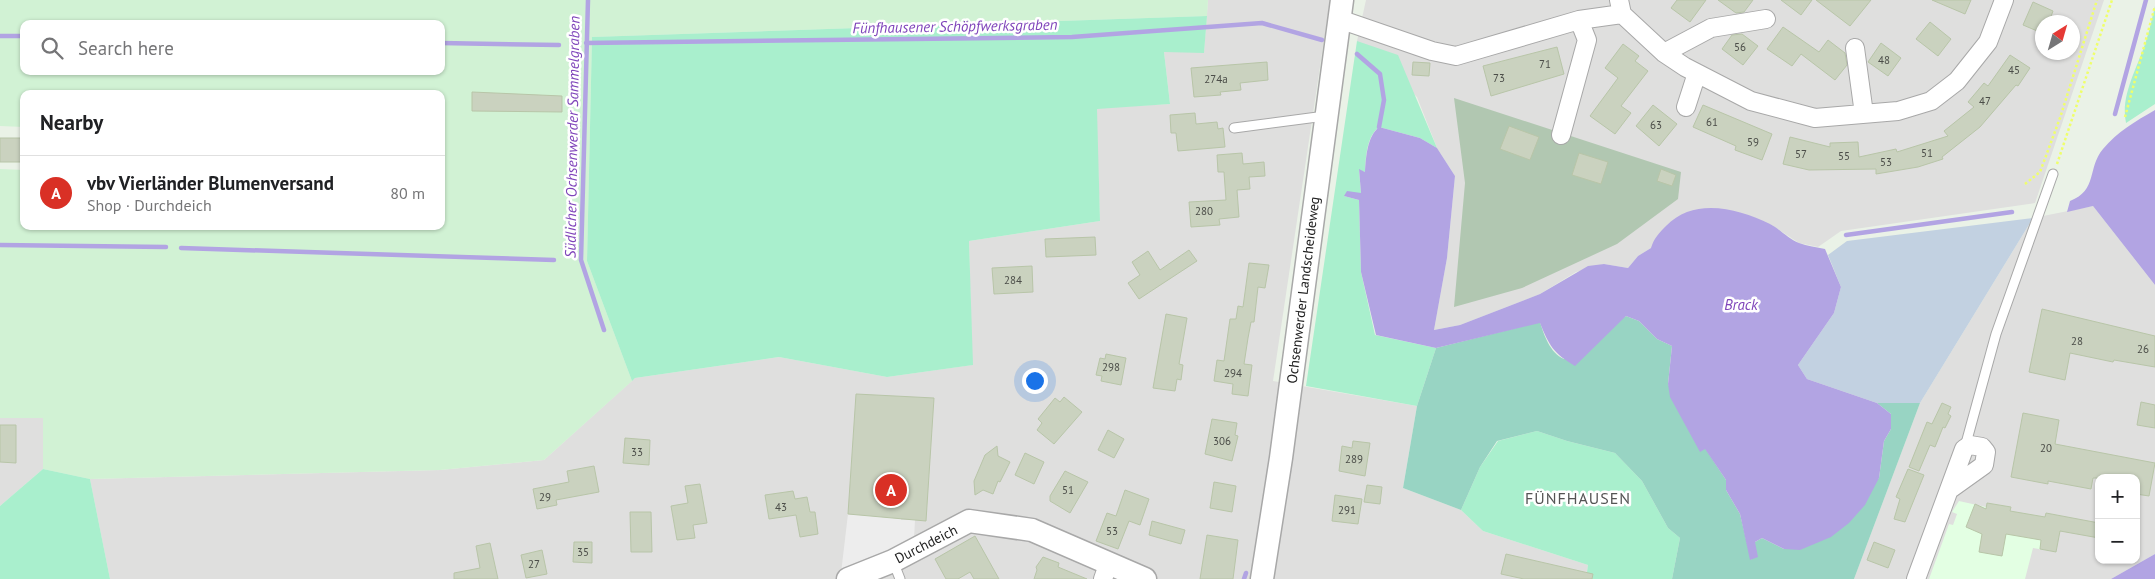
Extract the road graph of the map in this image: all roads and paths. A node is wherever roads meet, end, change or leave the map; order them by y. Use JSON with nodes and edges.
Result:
{"nodes":[{"id":1,"x":2004,"y":0,"type":"edge"},
{"id":2,"x":2097,"y":0,"type":"edge"},
{"id":3,"x":2112,"y":0,"type":"edge"},
{"id":4,"x":2155,"y":6,"type":"edge"},
{"id":5,"x":1620,"y":7,"type":"edge"},
{"id":6,"x":1340,"y":9,"type":"edge"},
{"id":7,"x":1579,"y":20,"type":"junction"},
{"id":8,"x":1766,"y":20,"type":"dead end"},
{"id":9,"x":1855,"y":48,"type":"dead end"},
{"id":10,"x":1664,"y":53,"type":"junction"},
{"id":11,"x":1697,"y":73,"type":"junction"},
{"id":12,"x":1686,"y":107,"type":"dead end"},
{"id":13,"x":1864,"y":114,"type":"junction"},
{"id":14,"x":1326,"y":116,"type":"junction"},
{"id":15,"x":2125,"y":117,"type":"dead end"},
{"id":16,"x":1234,"y":128,"type":"dead end"},
{"id":17,"x":1561,"y":135,"type":"dead end"},
{"id":18,"x":2053,"y":174,"type":"joint"},
{"id":19,"x":2025,"y":184,"type":"dead end"},
{"id":20,"x":1964,"y":449,"type":"junction"},
{"id":21,"x":1950,"y":490,"type":"junction"},
{"id":22,"x":896,"y":570,"type":"edge"},
{"id":23,"x":1106,"y":571,"type":"edge"},
{"id":24,"x":848,"y":579,"type":"edge"},
{"id":25,"x":1145,"y":579,"type":"edge"},
{"id":26,"x":1262,"y":579,"type":"edge"},
{"id":27,"x":1916,"y":579,"type":"edge"}],
"edges":[{"from":1,"to":13,"type":"street"},
{"from":2,"to":19,"type":"path"},
{"from":3,"to":18,"type":"path"},
{"from":4,"to":15,"type":"path"},
{"from":5,"to":7,"type":"street"},
{"from":5,"to":10,"type":"street"},
{"from":6,"to":7,"type":"street"},
{"from":6,"to":14,"type":"street","name":"Ochsenwerder Landscheideweg"},
{"from":7,"to":17,"type":"street"},
{"from":8,"to":10,"type":"street"},
{"from":9,"to":13,"type":"street"},
{"from":10,"to":11,"type":"street"},
{"from":11,"to":12,"type":"street"},
{"from":11,"to":13,"type":"street"},
{"from":14,"to":16,"type":"lane"},
{"from":14,"to":26,"type":"street","name":"Ochsenwerder Landscheideweg"},
{"from":18,"to":20,"type":"lane"},
{"from":20,"to":21,"type":"street"},
{"from":20,"to":21,"type":"street"},
{"from":21,"to":27,"type":"street"},
{"from":22,"to":23,"type":"street","name":"Durchdeich"},
{"from":22,"to":24,"type":"street","name":"Durchdeich"},
{"from":23,"to":25,"type":"street","name":"Durchdeich"}]}
